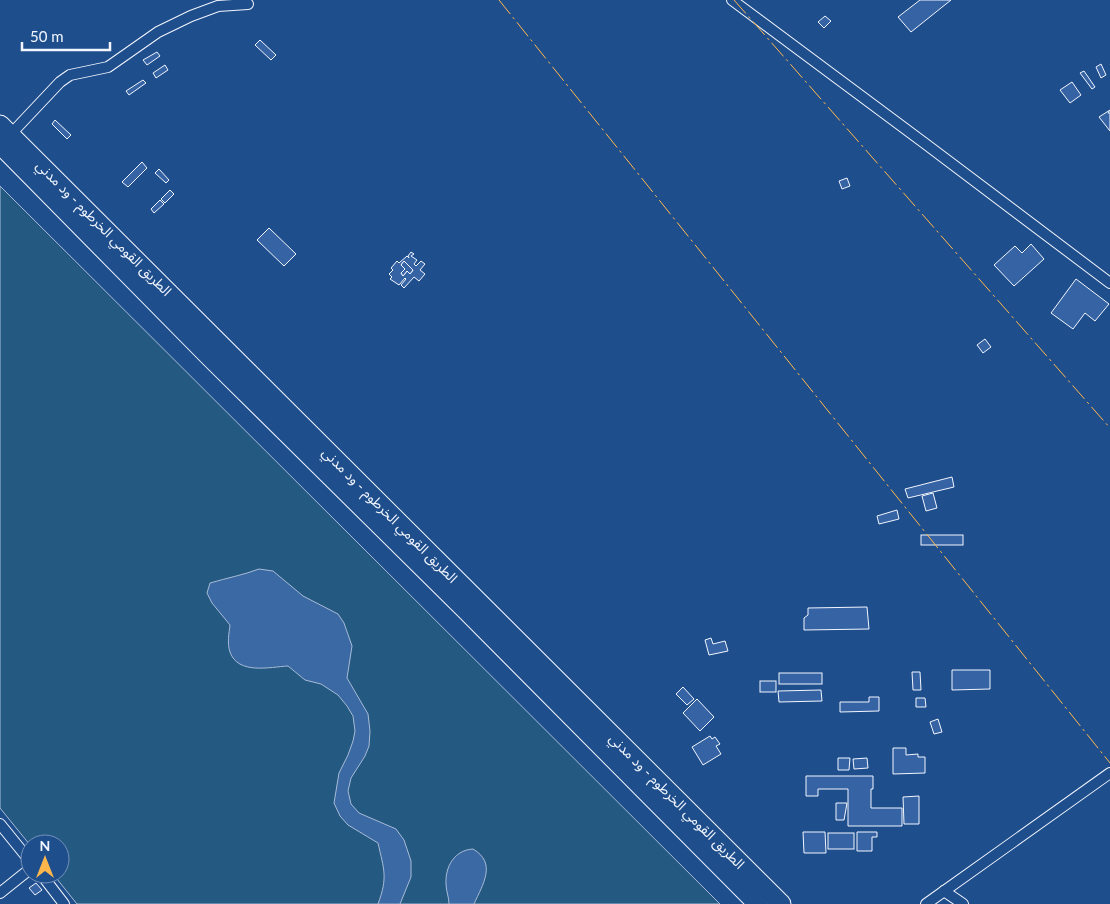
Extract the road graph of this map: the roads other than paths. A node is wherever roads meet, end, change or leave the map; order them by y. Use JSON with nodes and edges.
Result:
{"nodes":[{"id":1,"x":732,"y":0,"type":"edge"},
{"id":2,"x":248,"y":4,"type":"dead end"},
{"id":3,"x":3,"y":134,"type":"edge"},
{"id":4,"x":1110,"y":283,"type":"edge"},
{"id":5,"x":1110,"y":773,"type":"edge"},
{"id":6,"x":0,"y":824,"type":"edge"},
{"id":7,"x":20,"y":849,"type":"edge"},
{"id":8,"x":20,"y":877,"type":"edge"},
{"id":9,"x":49,"y":884,"type":"edge"},
{"id":10,"x":944,"y":891,"type":"junction"},
{"id":11,"x":0,"y":894,"type":"edge"},
{"id":12,"x":64,"y":904,"type":"edge"},
{"id":13,"x":758,"y":904,"type":"edge"},
{"id":14,"x":781,"y":904,"type":"edge"},
{"id":15,"x":926,"y":904,"type":"edge"},
{"id":16,"x":963,"y":904,"type":"edge"}],
"edges":[{"from":1,"to":4,"type":"street"},
{"from":2,"to":3,"type":"street"},
{"from":3,"to":13,"type":"highway","name":"الطريق القومي الخرطوم - ود مدني"},
{"from":3,"to":14,"type":"highway","name":"الطريق القومي الخرطوم - ود مدني"},
{"from":5,"to":10,"type":"street"},
{"from":6,"to":7,"type":"street"},
{"from":8,"to":11,"type":"street"},
{"from":9,"to":12,"type":"street"},
{"from":10,"to":15,"type":"street"},
{"from":10,"to":16,"type":"street"}]}
